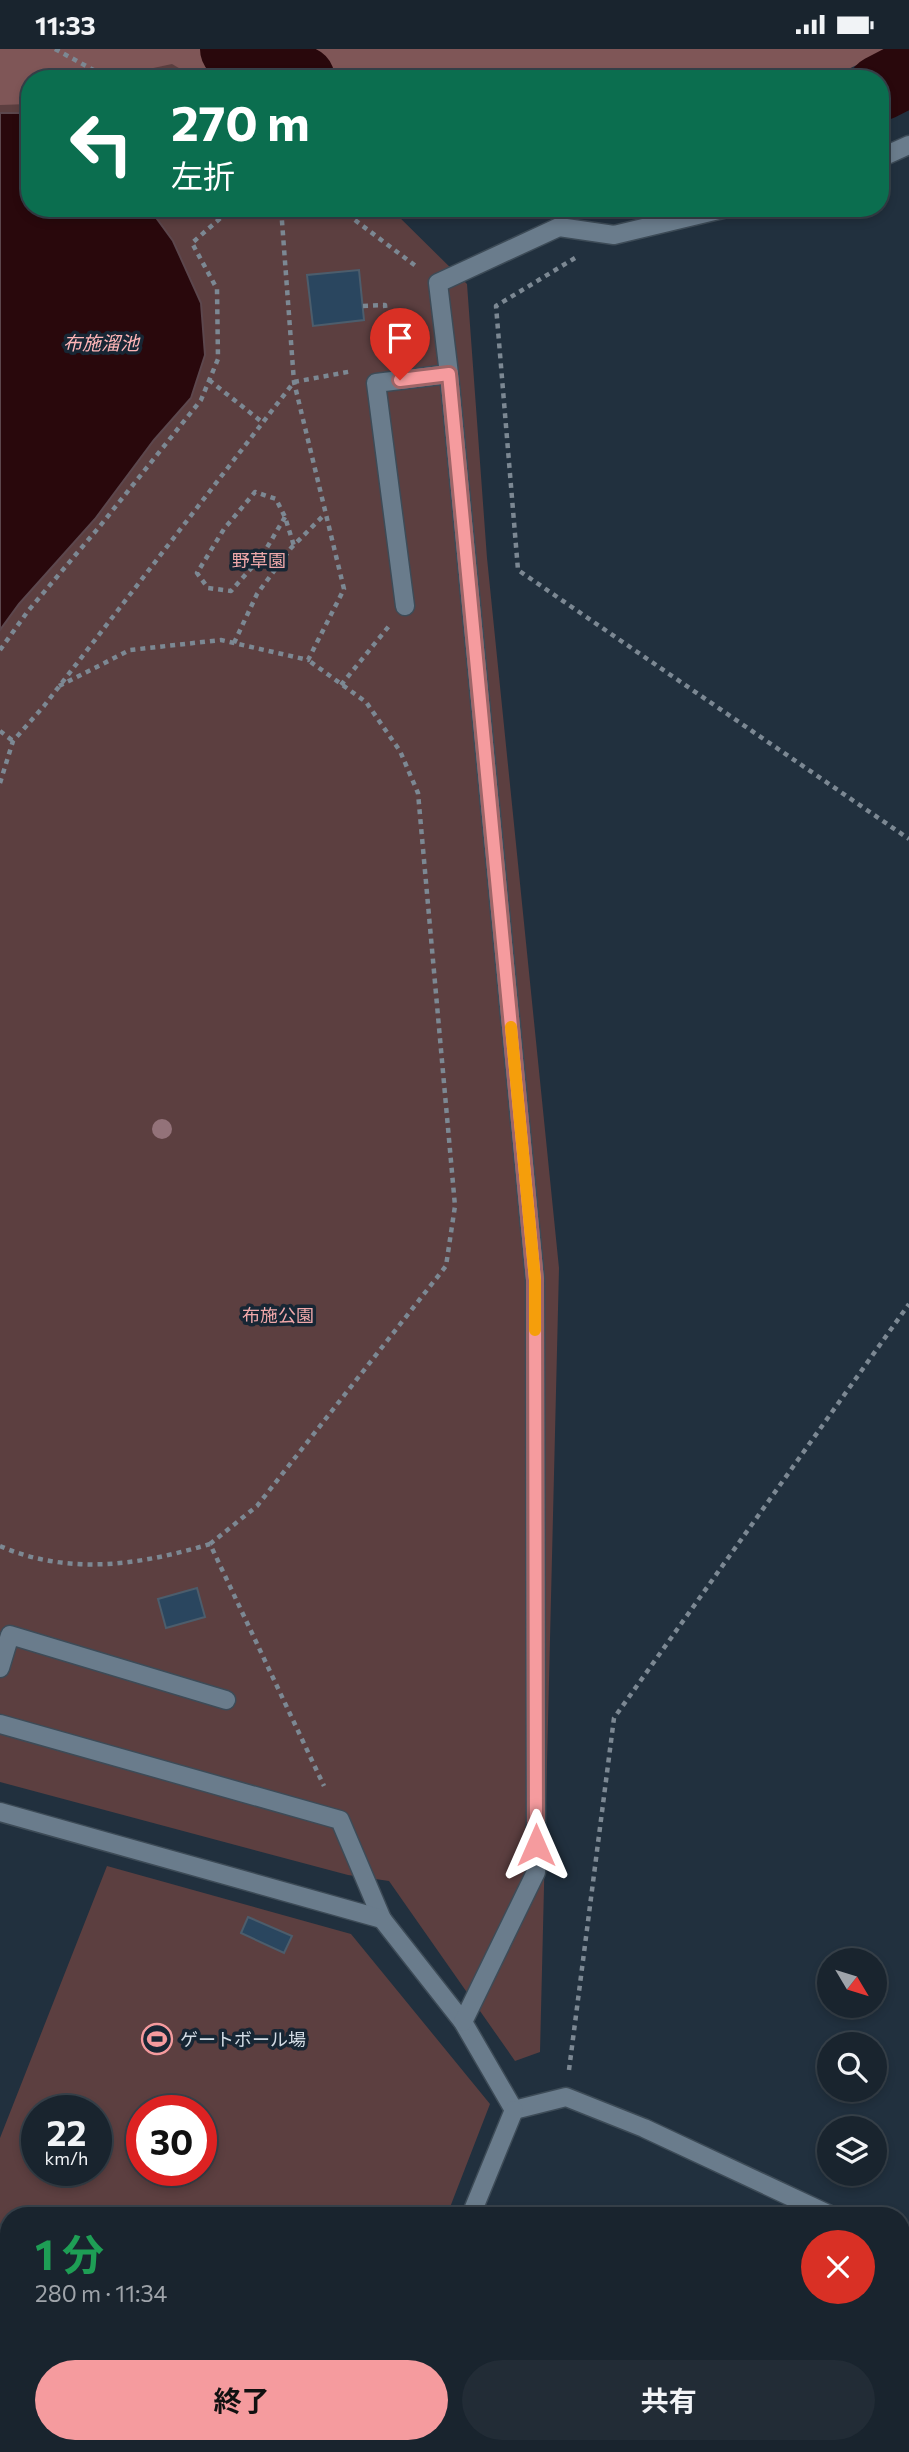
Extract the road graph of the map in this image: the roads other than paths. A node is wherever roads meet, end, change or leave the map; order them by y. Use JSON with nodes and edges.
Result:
{"nodes":[{"id":1,"x":909,"y":145,"type":"edge"},
{"id":2,"x":889,"y":154,"type":"edge"},
{"id":3,"x":689,"y":217,"type":"edge"},
{"id":4,"x":449,"y":374,"type":"junction"},
{"id":5,"x":405,"y":606,"type":"road end"},
{"id":6,"x":0,"y":1668,"type":"edge"},
{"id":7,"x":226,"y":1700,"type":"dead end"},
{"id":8,"x":0,"y":1724,"type":"edge"},
{"id":9,"x":0,"y":1812,"type":"edge"},
{"id":10,"x":382,"y":1919,"type":"junction"},
{"id":11,"x":463,"y":2022,"type":"junction"},
{"id":12,"x":514,"y":2110,"type":"junction"},
{"id":13,"x":474,"y":2207,"type":"edge"},
{"id":14,"x":813,"y":2207,"type":"edge"}],
"edges":[{"from":1,"to":2,"type":"street"},
{"from":3,"to":4,"type":"street"},
{"from":4,"to":5,"type":"street"},
{"from":4,"to":11,"type":"street"},
{"from":6,"to":7,"type":"street"},
{"from":8,"to":10,"type":"street"},
{"from":9,"to":10,"type":"street"},
{"from":10,"to":11,"type":"street"},
{"from":11,"to":12,"type":"street"},
{"from":12,"to":13,"type":"street"},
{"from":12,"to":14,"type":"street"}]}
